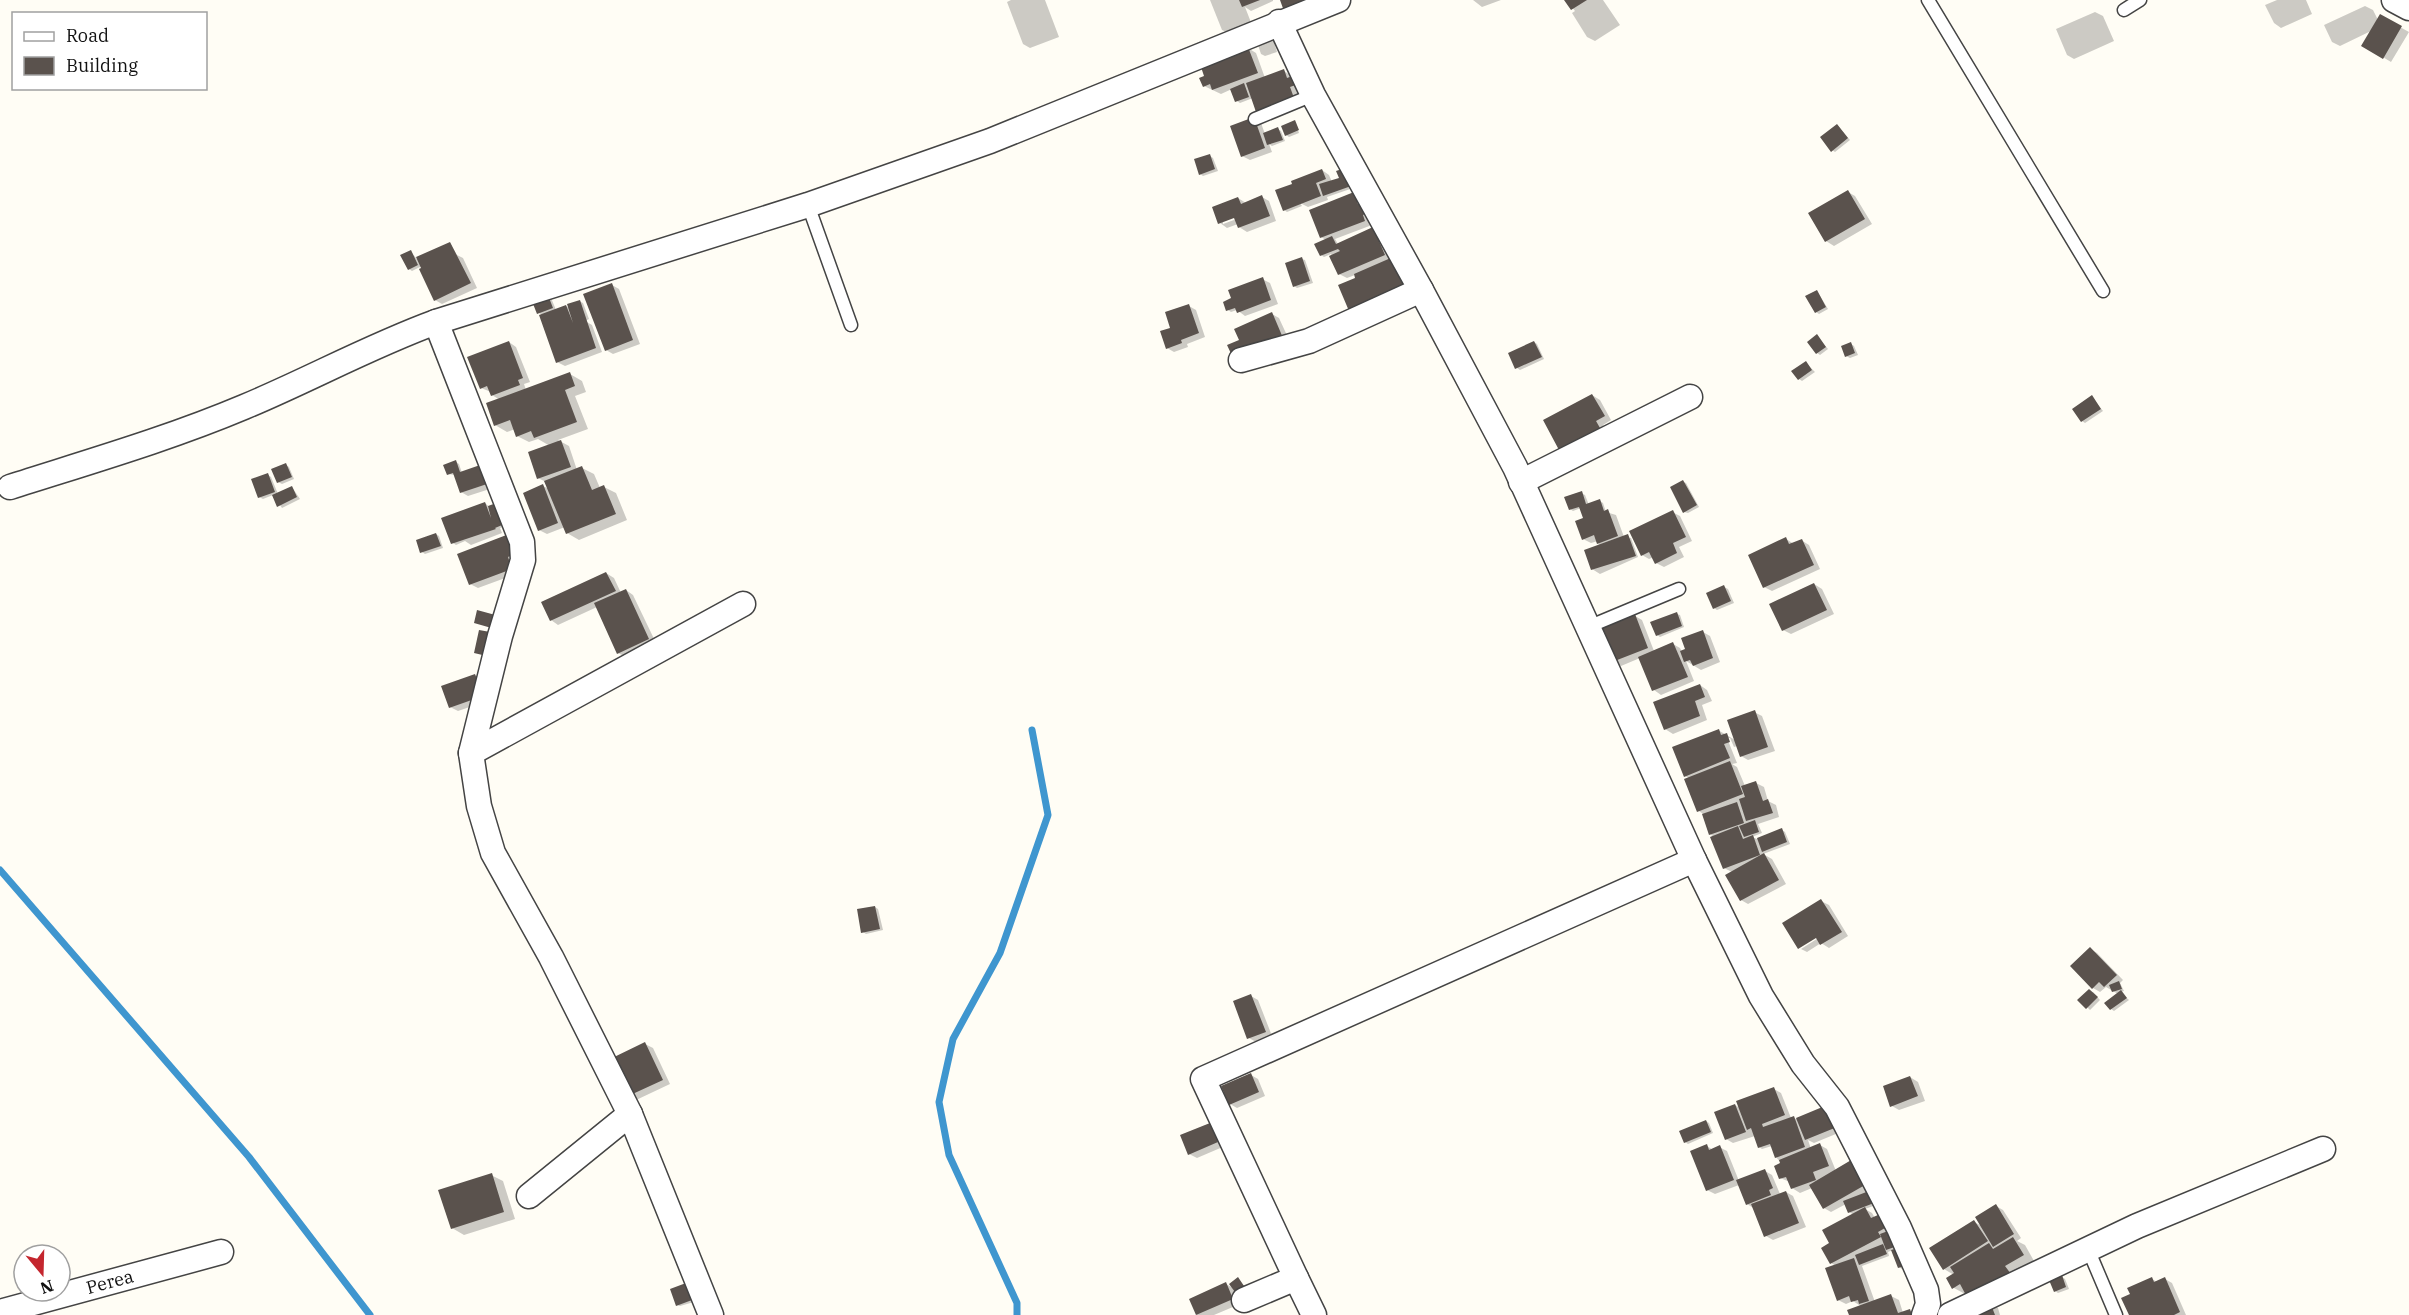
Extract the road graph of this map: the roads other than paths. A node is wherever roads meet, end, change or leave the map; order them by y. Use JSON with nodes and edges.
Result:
{"nodes":[{"id":1,"x":1928,"y":0,"type":"edge"},
{"id":2,"x":2140,"y":0,"type":"edge"},
{"id":3,"x":2394,"y":0,"type":"edge"},
{"id":4,"x":1323,"y":3,"type":"edge"},
{"id":5,"x":2409,"y":8,"type":"edge"},
{"id":6,"x":2124,"y":10,"type":"dead end"},
{"id":7,"x":1279,"y":22,"type":"junction"},
{"id":8,"x":1313,"y":95,"type":"junction"},
{"id":9,"x":1255,"y":119,"type":"dead end"},
{"id":10,"x":808,"y":205,"type":"junction"},
{"id":11,"x":1421,"y":290,"type":"junction"},
{"id":12,"x":2103,"y":291,"type":"dead end"},
{"id":13,"x":436,"y":322,"type":"junction"},
{"id":14,"x":851,"y":325,"type":"dead end"},
{"id":15,"x":1241,"y":360,"type":"dead end"},
{"id":16,"x":1690,"y":397,"type":"dead end"},
{"id":17,"x":1521,"y":482,"type":"junction"},
{"id":18,"x":10,"y":487,"type":"dead end"},
{"id":19,"x":1678,"y":589,"type":"dead end"},
{"id":20,"x":744,"y":604,"type":"dead end"},
{"id":21,"x":1588,"y":627,"type":"junction"},
{"id":22,"x":471,"y":753,"type":"junction"},
{"id":23,"x":1694,"y":860,"type":"junction"},
{"id":24,"x":630,"y":1114,"type":"junction"},
{"id":25,"x":2323,"y":1149,"type":"dead end"},
{"id":26,"x":529,"y":1196,"type":"dead end"},
{"id":27,"x":2088,"y":1249,"type":"junction"},
{"id":28,"x":221,"y":1252,"type":"dead end"},
{"id":29,"x":1296,"y":1278,"type":"junction"},
{"id":30,"x":1244,"y":1300,"type":"dead end"},
{"id":31,"x":0,"y":1312,"type":"edge"},
{"id":32,"x":711,"y":1315,"type":"edge"},
{"id":33,"x":1314,"y":1315,"type":"edge"},
{"id":34,"x":1924,"y":1315,"type":"edge"},
{"id":35,"x":1950,"y":1315,"type":"edge"},
{"id":36,"x":2116,"y":1315,"type":"edge"}],
"edges":[{"from":1,"to":12,"type":"lane"},
{"from":2,"to":6,"type":"lane"},
{"from":3,"to":5,"type":"street"},
{"from":4,"to":7,"type":"street"},
{"from":7,"to":8,"type":"street"},
{"from":7,"to":10,"type":"street"},
{"from":8,"to":9,"type":"lane"},
{"from":8,"to":11,"type":"street"},
{"from":10,"to":13,"type":"street"},
{"from":10,"to":14,"type":"lane"},
{"from":11,"to":15,"type":"street"},
{"from":11,"to":17,"type":"street"},
{"from":13,"to":18,"type":"street"},
{"from":13,"to":22,"type":"street"},
{"from":16,"to":17,"type":"street"},
{"from":17,"to":21,"type":"street"},
{"from":19,"to":21,"type":"lane"},
{"from":20,"to":22,"type":"street"},
{"from":21,"to":23,"type":"street"},
{"from":22,"to":24,"type":"street"},
{"from":23,"to":29,"type":"street"},
{"from":23,"to":34,"type":"street"},
{"from":24,"to":26,"type":"street"},
{"from":24,"to":32,"type":"street"},
{"from":25,"to":27,"type":"street"},
{"from":27,"to":35,"type":"street"},
{"from":27,"to":36,"type":"lane"},
{"from":28,"to":31,"type":"street","name":"Perea"},
{"from":29,"to":30,"type":"street"},
{"from":29,"to":33,"type":"street"}]}
